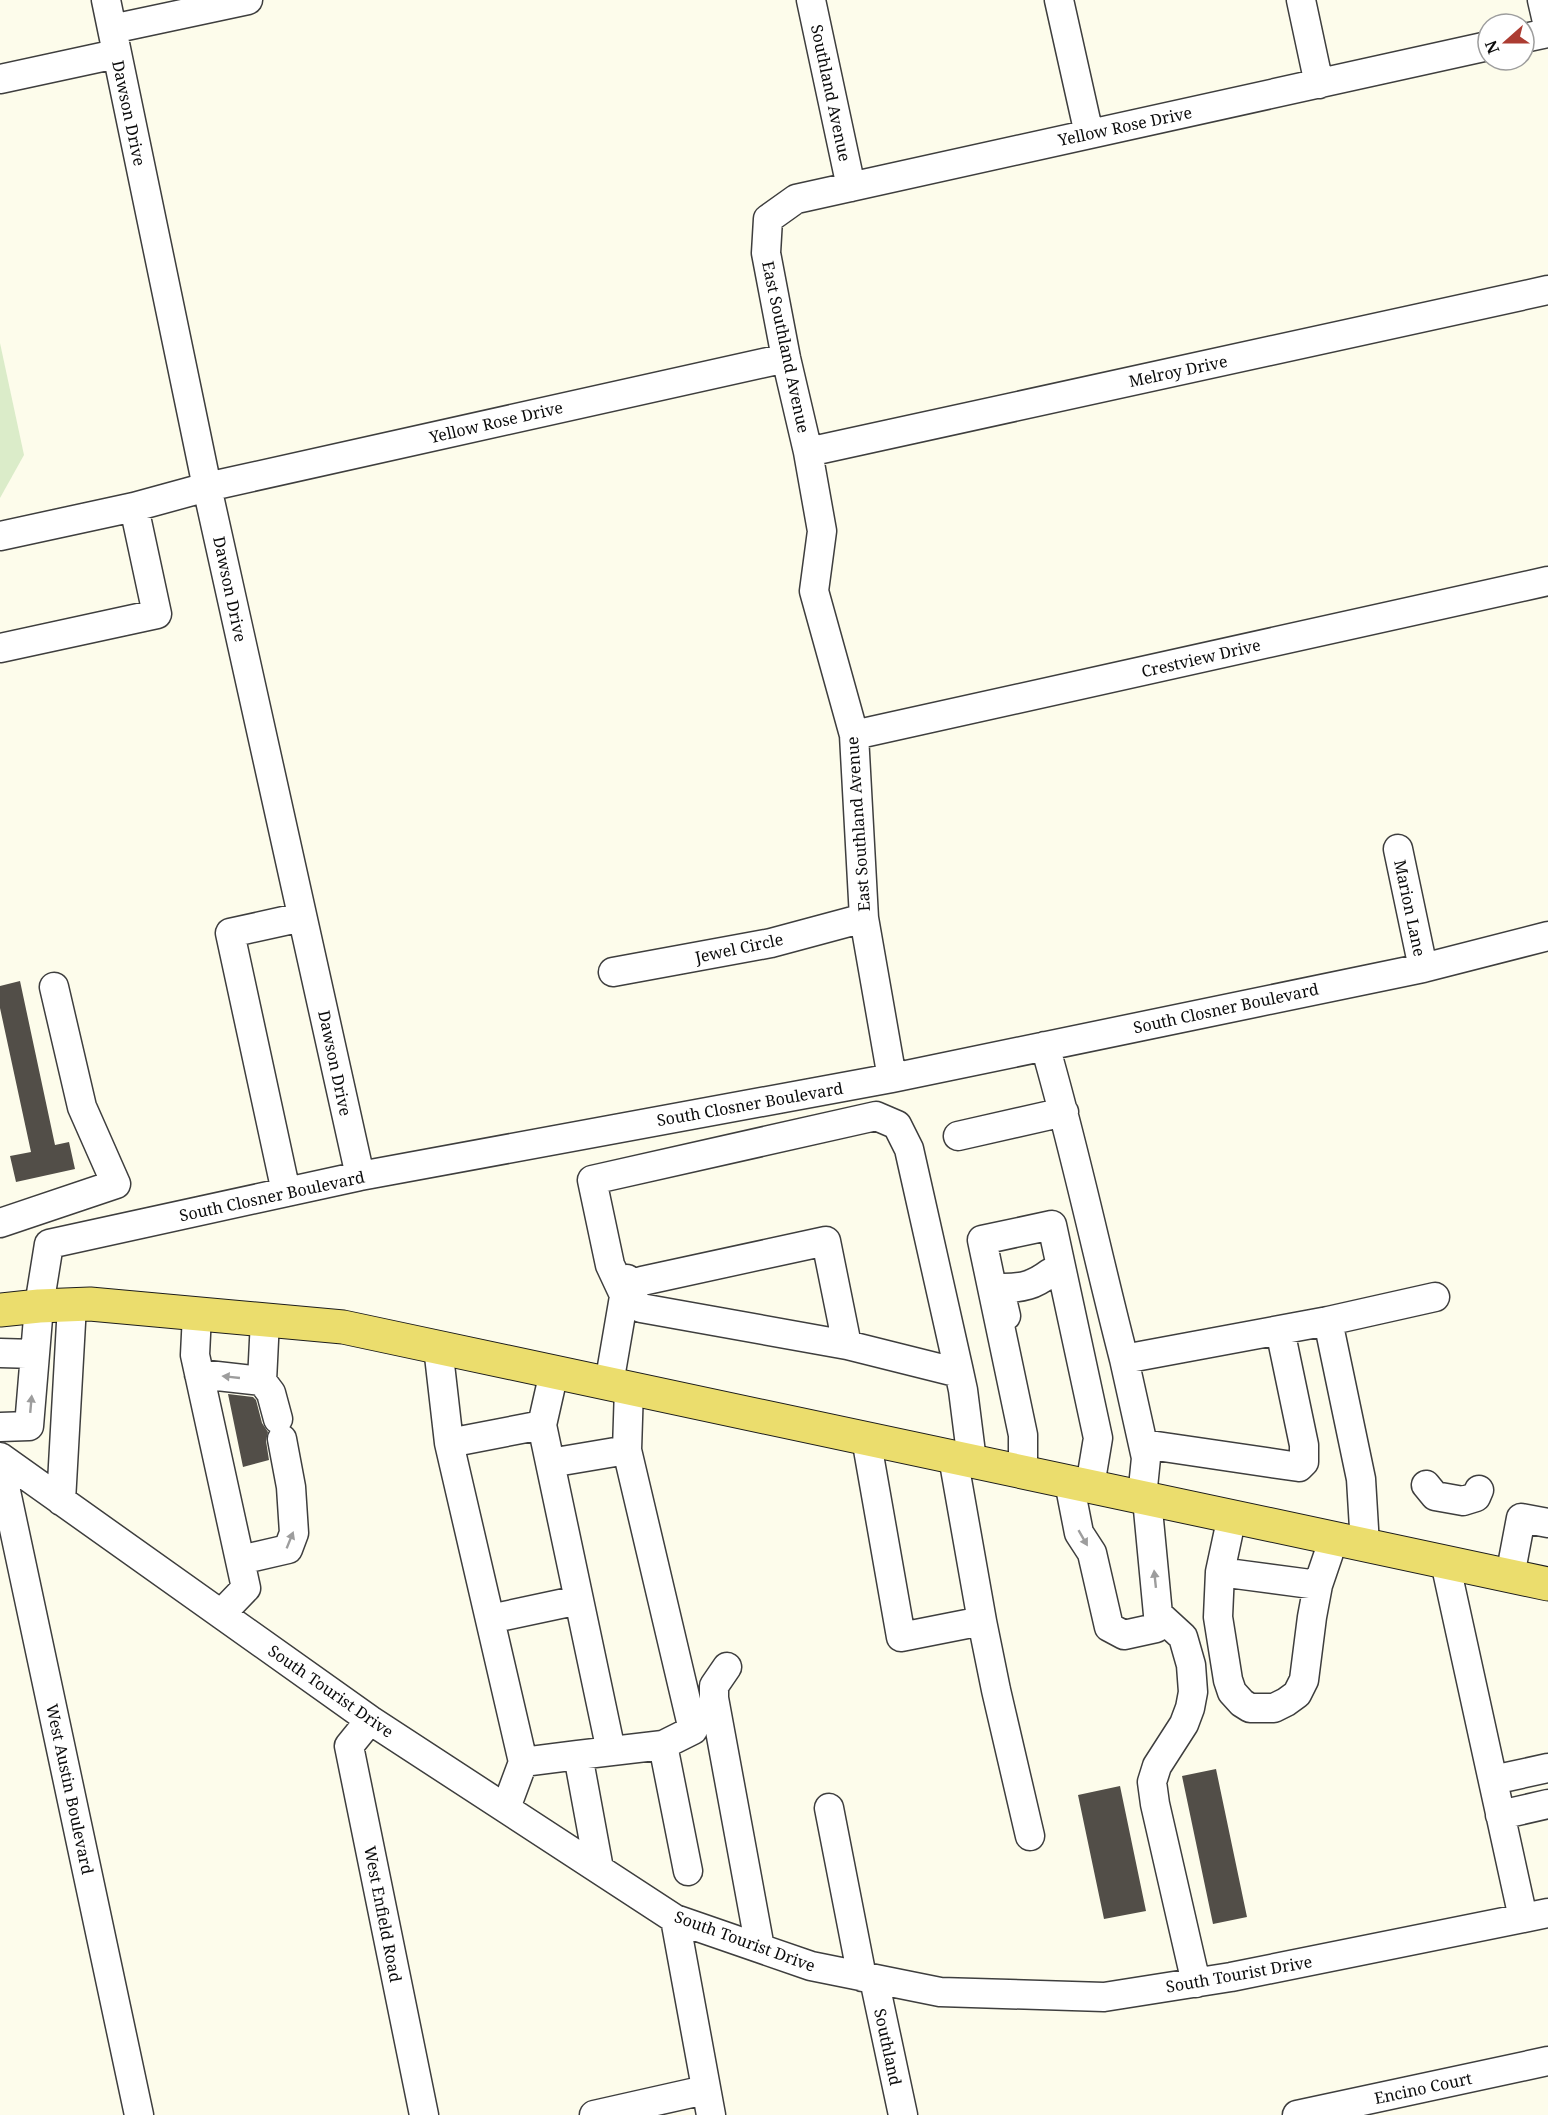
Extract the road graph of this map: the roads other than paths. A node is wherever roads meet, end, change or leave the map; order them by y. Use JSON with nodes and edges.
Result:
{"nodes":[{"id":1,"x":106,"y":0,"type":"edge"},
{"id":2,"x":248,"y":0,"type":"edge"},
{"id":3,"x":811,"y":0,"type":"edge"},
{"id":4,"x":1059,"y":0,"type":"edge"},
{"id":5,"x":1301,"y":0,"type":"edge"},
{"id":6,"x":1542,"y":0,"type":"edge"},
{"id":7,"x":1548,"y":26,"type":"edge"},
{"id":8,"x":114,"y":41,"type":"junction"},
{"id":9,"x":1476,"y":49,"type":"edge"},
{"id":10,"x":0,"y":79,"type":"edge"},
{"id":11,"x":1318,"y":84,"type":"junction"},
{"id":12,"x":1089,"y":134,"type":"junction"},
{"id":13,"x":851,"y":187,"type":"junction"},
{"id":14,"x":768,"y":219,"type":"joint"},
{"id":15,"x":1548,"y":290,"type":"edge"},
{"id":16,"x":786,"y":358,"type":"junction"},
{"id":17,"x":808,"y":452,"type":"junction"},
{"id":18,"x":207,"y":487,"type":"junction"},
{"id":19,"x":134,"y":507,"type":"junction"},
{"id":20,"x":0,"y":537,"type":"edge"},
{"id":21,"x":1548,"y":581,"type":"edge"},
{"id":22,"x":0,"y":648,"type":"edge"},
{"id":23,"x":854,"y":735,"type":"junction"},
{"id":24,"x":1398,"y":849,"type":"dead end"},
{"id":25,"x":302,"y":917,"type":"junction"},
{"id":26,"x":864,"y":918,"type":"junction"},
{"id":27,"x":1548,"y":936,"type":"edge"},
{"id":28,"x":1423,"y":968,"type":"junction"},
{"id":29,"x":614,"y":972,"type":"dead end"},
{"id":30,"x":54,"y":987,"type":"dead end"},
{"id":31,"x":1045,"y":1046,"type":"junction"},
{"id":32,"x":892,"y":1078,"type":"junction"},
{"id":33,"x":1064,"y":1112,"type":"junction"},
{"id":34,"x":582,"y":1135,"type":"junction"},
{"id":35,"x":958,"y":1136,"type":"dead end"},
{"id":36,"x":360,"y":1176,"type":"junction"},
{"id":37,"x":601,"y":1178,"type":"junction"},
{"id":38,"x":286,"y":1192,"type":"junction"},
{"id":39,"x":1089,"y":1218,"type":"junction"},
{"id":40,"x":0,"y":1223,"type":"edge"},
{"id":41,"x":1052,"y":1225,"type":"junction"},
{"id":42,"x":1057,"y":1276,"type":"junction"},
{"id":43,"x":624,"y":1295,"type":"junction"},
{"id":44,"x":1435,"y":1297,"type":"dead end"},
{"id":45,"x":72,"y":1305,"type":"junction"},
{"id":46,"x":39,"y":1306,"type":"junction"},
{"id":47,"x":0,"y":1310,"type":"edge"},
{"id":48,"x":197,"y":1314,"type":"junction"},
{"id":49,"x":265,"y":1320,"type":"junction"},
{"id":50,"x":1328,"y":1321,"type":"junction"},
{"id":51,"x":1280,"y":1330,"type":"junction"},
{"id":52,"x":848,"y":1345,"type":"junction"},
{"id":53,"x":438,"y":1347,"type":"junction"},
{"id":54,"x":0,"y":1353,"type":"edge"},
{"id":55,"x":35,"y":1354,"type":"junction"},
{"id":56,"x":1124,"y":1359,"type":"junction"},
{"id":57,"x":554,"y":1372,"type":"junction"},
{"id":58,"x":959,"y":1373,"type":"junction"},
{"id":59,"x":199,"y":1374,"type":"junction"},
{"id":60,"x":262,"y":1381,"type":"junction"},
{"id":61,"x":619,"y":1386,"type":"junction"},
{"id":62,"x":1016,"y":1402,"type":"junction"},
{"id":63,"x":542,"y":1425,"type":"junction"},
{"id":64,"x":0,"y":1427,"type":"edge"},
{"id":65,"x":866,"y":1438,"type":"junction"},
{"id":66,"x":449,"y":1443,"type":"junction"},
{"id":67,"x":1143,"y":1444,"type":"junction"},
{"id":68,"x":627,"y":1450,"type":"junction"},
{"id":69,"x":0,"y":1457,"type":"edge"},
{"id":70,"x":962,"y":1459,"type":"junction"},
{"id":71,"x":0,"y":1463,"type":"edge"},
{"id":72,"x":550,"y":1463,"type":"junction"},
{"id":73,"x":1023,"y":1472,"type":"junction"},
{"id":74,"x":1079,"y":1484,"type":"junction"},
{"id":75,"x":1426,"y":1485,"type":"dead end"},
{"id":76,"x":1479,"y":1490,"type":"dead end"},
{"id":77,"x":1145,"y":1498,"type":"junction"},
{"id":78,"x":61,"y":1501,"type":"junction"},
{"id":79,"x":1232,"y":1516,"type":"junction"},
{"id":80,"x":1548,"y":1523,"type":"edge"},
{"id":81,"x":1334,"y":1538,"type":"junction"},
{"id":82,"x":1365,"y":1545,"type":"junction"},
{"id":83,"x":9,"y":1549,"type":"edge"},
{"id":84,"x":240,"y":1560,"type":"junction"},
{"id":85,"x":1444,"y":1562,"type":"junction"},
{"id":86,"x":1220,"y":1572,"type":"junction"},
{"id":87,"x":1510,"y":1576,"type":"junction"},
{"id":88,"x":1548,"y":1584,"type":"edge"},
{"id":89,"x":1318,"y":1585,"type":"junction"},
{"id":90,"x":579,"y":1600,"type":"junction"},
{"id":91,"x":221,"y":1614,"type":"junction"},
{"id":92,"x":1159,"y":1615,"type":"junction"},
{"id":93,"x":490,"y":1619,"type":"junction"},
{"id":94,"x":982,"y":1622,"type":"junction"},
{"id":95,"x":727,"y":1667,"type":"dead end"},
{"id":96,"x":370,"y":1720,"type":"junction"},
{"id":97,"x":663,"y":1745,"type":"junction"},
{"id":98,"x":611,"y":1751,"type":"junction"},
{"id":99,"x":578,"y":1755,"type":"junction"},
{"id":100,"x":523,"y":1762,"type":"junction"},
{"id":101,"x":1548,"y":1768,"type":"edge"},
{"id":102,"x":1493,"y":1779,"type":"junction"},
{"id":103,"x":1548,"y":1804,"type":"edge"},
{"id":104,"x":506,"y":1808,"type":"junction"},
{"id":105,"x":829,"y":1808,"type":"dead end"},
{"id":106,"x":1500,"y":1815,"type":"junction"},
{"id":107,"x":1030,"y":1836,"type":"dead end"},
{"id":108,"x":599,"y":1869,"type":"junction"},
{"id":109,"x":688,"y":1871,"type":"dead end"},
{"id":110,"x":1536,"y":1916,"type":"edge"},
{"id":111,"x":675,"y":1919,"type":"junction"},
{"id":112,"x":760,"y":1948,"type":"junction"},
{"id":113,"x":868,"y":1978,"type":"junction"},
{"id":114,"x":1196,"y":1983,"type":"junction"},
{"id":115,"x":1548,"y":2061,"type":"edge"},
{"id":116,"x":708,"y":2103,"type":"edge"},
{"id":117,"x":139,"y":2115,"type":"edge"},
{"id":118,"x":424,"y":2115,"type":"edge"},
{"id":119,"x":594,"y":2115,"type":"edge"},
{"id":120,"x":903,"y":2115,"type":"edge"},
{"id":121,"x":1297,"y":2115,"type":"edge"}],
"edges":[{"from":1,"to":8,"type":"street","name":"Dawson Drive"},
{"from":2,"to":8,"type":"street"},
{"from":3,"to":13,"type":"street","name":"Southland Avenue"},
{"from":4,"to":12,"type":"street"},
{"from":5,"to":11,"type":"street"},
{"from":6,"to":7,"type":"street"},
{"from":8,"to":10,"type":"street"},
{"from":8,"to":18,"type":"street","name":"Dawson Drive"},
{"from":9,"to":11,"type":"street","name":"Yellow Rose Drive"},
{"from":11,"to":12,"type":"street","name":"Yellow Rose Drive"},
{"from":12,"to":13,"type":"street","name":"Yellow Rose Drive"},
{"from":13,"to":14,"type":"street","name":"Yellow Rose Drive"},
{"from":14,"to":16,"type":"street","name":"East Southland Avenue"},
{"from":15,"to":17,"type":"street","name":"Melroy Drive"},
{"from":16,"to":17,"type":"street","name":"East Southland Avenue"},
{"from":16,"to":18,"type":"street","name":"Yellow Rose Drive"},
{"from":17,"to":23,"type":"street","name":"East Southland Avenue"},
{"from":18,"to":19,"type":"street","name":"Yellow Rose Drive"},
{"from":18,"to":25,"type":"street","name":"Dawson Drive"},
{"from":19,"to":20,"type":"street","name":"Yellow Rose Drive"},
{"from":19,"to":22,"type":"street"},
{"from":21,"to":23,"type":"street","name":"Crestview Drive"},
{"from":23,"to":26,"type":"street","name":"East Southland Avenue"},
{"from":24,"to":28,"type":"street","name":"Marion Lane"},
{"from":25,"to":36,"type":"street","name":"Dawson Drive"},
{"from":25,"to":38,"type":"street"},
{"from":26,"to":29,"type":"street","name":"Jewel Circle"},
{"from":26,"to":32,"type":"street","name":"East Southland Avenue"},
{"from":27,"to":28,"type":"street","name":"South Closner Boulevard"},
{"from":28,"to":31,"type":"street","name":"South Closner Boulevard"},
{"from":30,"to":40,"type":"street"},
{"from":31,"to":32,"type":"street","name":"South Closner Boulevard"},
{"from":31,"to":33,"type":"street"},
{"from":32,"to":34,"type":"street","name":"South Closner Boulevard"},
{"from":33,"to":35,"type":"street"},
{"from":33,"to":39,"type":"street"},
{"from":34,"to":36,"type":"street","name":"South Closner Boulevard"},
{"from":34,"to":37,"type":"street"},
{"from":36,"to":38,"type":"street","name":"South Closner Boulevard"},
{"from":37,"to":43,"type":"street"},
{"from":37,"to":58,"type":"street"},
{"from":38,"to":46,"type":"street","name":"South Closner Boulevard"},
{"from":39,"to":41,"type":"street"},
{"from":39,"to":56,"type":"street"},
{"from":41,"to":42,"type":"street"},
{"from":41,"to":62,"type":"street"},
{"from":42,"to":62,"type":"street"},
{"from":42,"to":74,"type":"street"},
{"from":43,"to":52,"type":"street"},
{"from":43,"to":52,"type":"street"},
{"from":43,"to":61,"type":"street"},
{"from":44,"to":50,"type":"street"},
{"from":45,"to":46,"type":"main road"},
{"from":45,"to":48,"type":"main road"},
{"from":45,"to":78,"type":"street"},
{"from":46,"to":47,"type":"main road"},
{"from":46,"to":55,"type":"street"},
{"from":48,"to":49,"type":"main road"},
{"from":48,"to":59,"type":"street"},
{"from":49,"to":53,"type":"main road"},
{"from":49,"to":60,"type":"street"},
{"from":50,"to":51,"type":"street"},
{"from":50,"to":82,"type":"street"},
{"from":51,"to":56,"type":"street"},
{"from":51,"to":67,"type":"street"},
{"from":52,"to":58,"type":"street"},
{"from":53,"to":57,"type":"main road"},
{"from":53,"to":66,"type":"street"},
{"from":54,"to":55,"type":"street"},
{"from":64,"to":55,"type":"street","one_way":true},
{"from":56,"to":67,"type":"street"},
{"from":57,"to":61,"type":"main road"},
{"from":57,"to":63,"type":"street"},
{"from":58,"to":70,"type":"street"},
{"from":60,"to":59,"type":"street","one_way":true},
{"from":59,"to":84,"type":"street"},
{"from":84,"to":60,"type":"street","one_way":true},
{"from":61,"to":65,"type":"main road"},
{"from":61,"to":68,"type":"street"},
{"from":62,"to":73,"type":"street"},
{"from":63,"to":66,"type":"street"},
{"from":63,"to":72,"type":"street"},
{"from":65,"to":70,"type":"main road"},
{"from":65,"to":94,"type":"street"},
{"from":66,"to":93,"type":"street"},
{"from":67,"to":77,"type":"street"},
{"from":68,"to":72,"type":"street"},
{"from":68,"to":97,"type":"street"},
{"from":69,"to":78,"type":"street","name":"South Tourist Drive"},
{"from":70,"to":73,"type":"main road"},
{"from":70,"to":94,"type":"street"},
{"from":71,"to":83,"type":"street","name":"West Austin Boulevard"},
{"from":72,"to":90,"type":"street"},
{"from":73,"to":74,"type":"main road"},
{"from":74,"to":77,"type":"main road"},
{"from":74,"to":92,"type":"street","one_way":true},
{"from":75,"to":76,"type":"street"},
{"from":77,"to":79,"type":"main road"},
{"from":92,"to":77,"type":"street","one_way":true},
{"from":78,"to":91,"type":"street","name":"South Tourist Drive"},
{"from":79,"to":81,"type":"main road"},
{"from":79,"to":86,"type":"street"},
{"from":80,"to":87,"type":"street"},
{"from":81,"to":82,"type":"main road"},
{"from":81,"to":89,"type":"street"},
{"from":82,"to":85,"type":"main road"},
{"from":83,"to":117,"type":"street","name":"West Austin Boulevard"},
{"from":84,"to":91,"type":"street"},
{"from":85,"to":87,"type":"main road"},
{"from":85,"to":102,"type":"street"},
{"from":86,"to":89,"type":"street"},
{"from":86,"to":89,"type":"street"},
{"from":87,"to":88,"type":"main road"},
{"from":90,"to":93,"type":"street"},
{"from":90,"to":98,"type":"street"},
{"from":91,"to":96,"type":"street","name":"South Tourist Drive"},
{"from":92,"to":114,"type":"street"},
{"from":93,"to":100,"type":"street"},
{"from":94,"to":107,"type":"street"},
{"from":95,"to":112,"type":"street"},
{"from":96,"to":104,"type":"street","name":"South Tourist Drive"},
{"from":96,"to":118,"type":"street","name":"West Enfield Road"},
{"from":97,"to":98,"type":"street"},
{"from":97,"to":109,"type":"street"},
{"from":98,"to":99,"type":"street"},
{"from":99,"to":100,"type":"street"},
{"from":99,"to":108,"type":"street"},
{"from":100,"to":104,"type":"street"},
{"from":101,"to":102,"type":"street"},
{"from":102,"to":106,"type":"street"},
{"from":103,"to":106,"type":"street"},
{"from":104,"to":108,"type":"street","name":"South Tourist Drive"},
{"from":105,"to":113,"type":"street","name":"Southland"},
{"from":106,"to":110,"type":"street"},
{"from":108,"to":111,"type":"street","name":"South Tourist Drive"},
{"from":110,"to":114,"type":"street","name":"South Tourist Drive"},
{"from":111,"to":112,"type":"street","name":"South Tourist Drive"},
{"from":111,"to":116,"type":"street"},
{"from":112,"to":113,"type":"street","name":"South Tourist Drive"},
{"from":113,"to":114,"type":"street","name":"South Tourist Drive"},
{"from":113,"to":120,"type":"street","name":"Southland"},
{"from":115,"to":121,"type":"street","name":"Encino Court"},
{"from":116,"to":119,"type":"street"}]}
